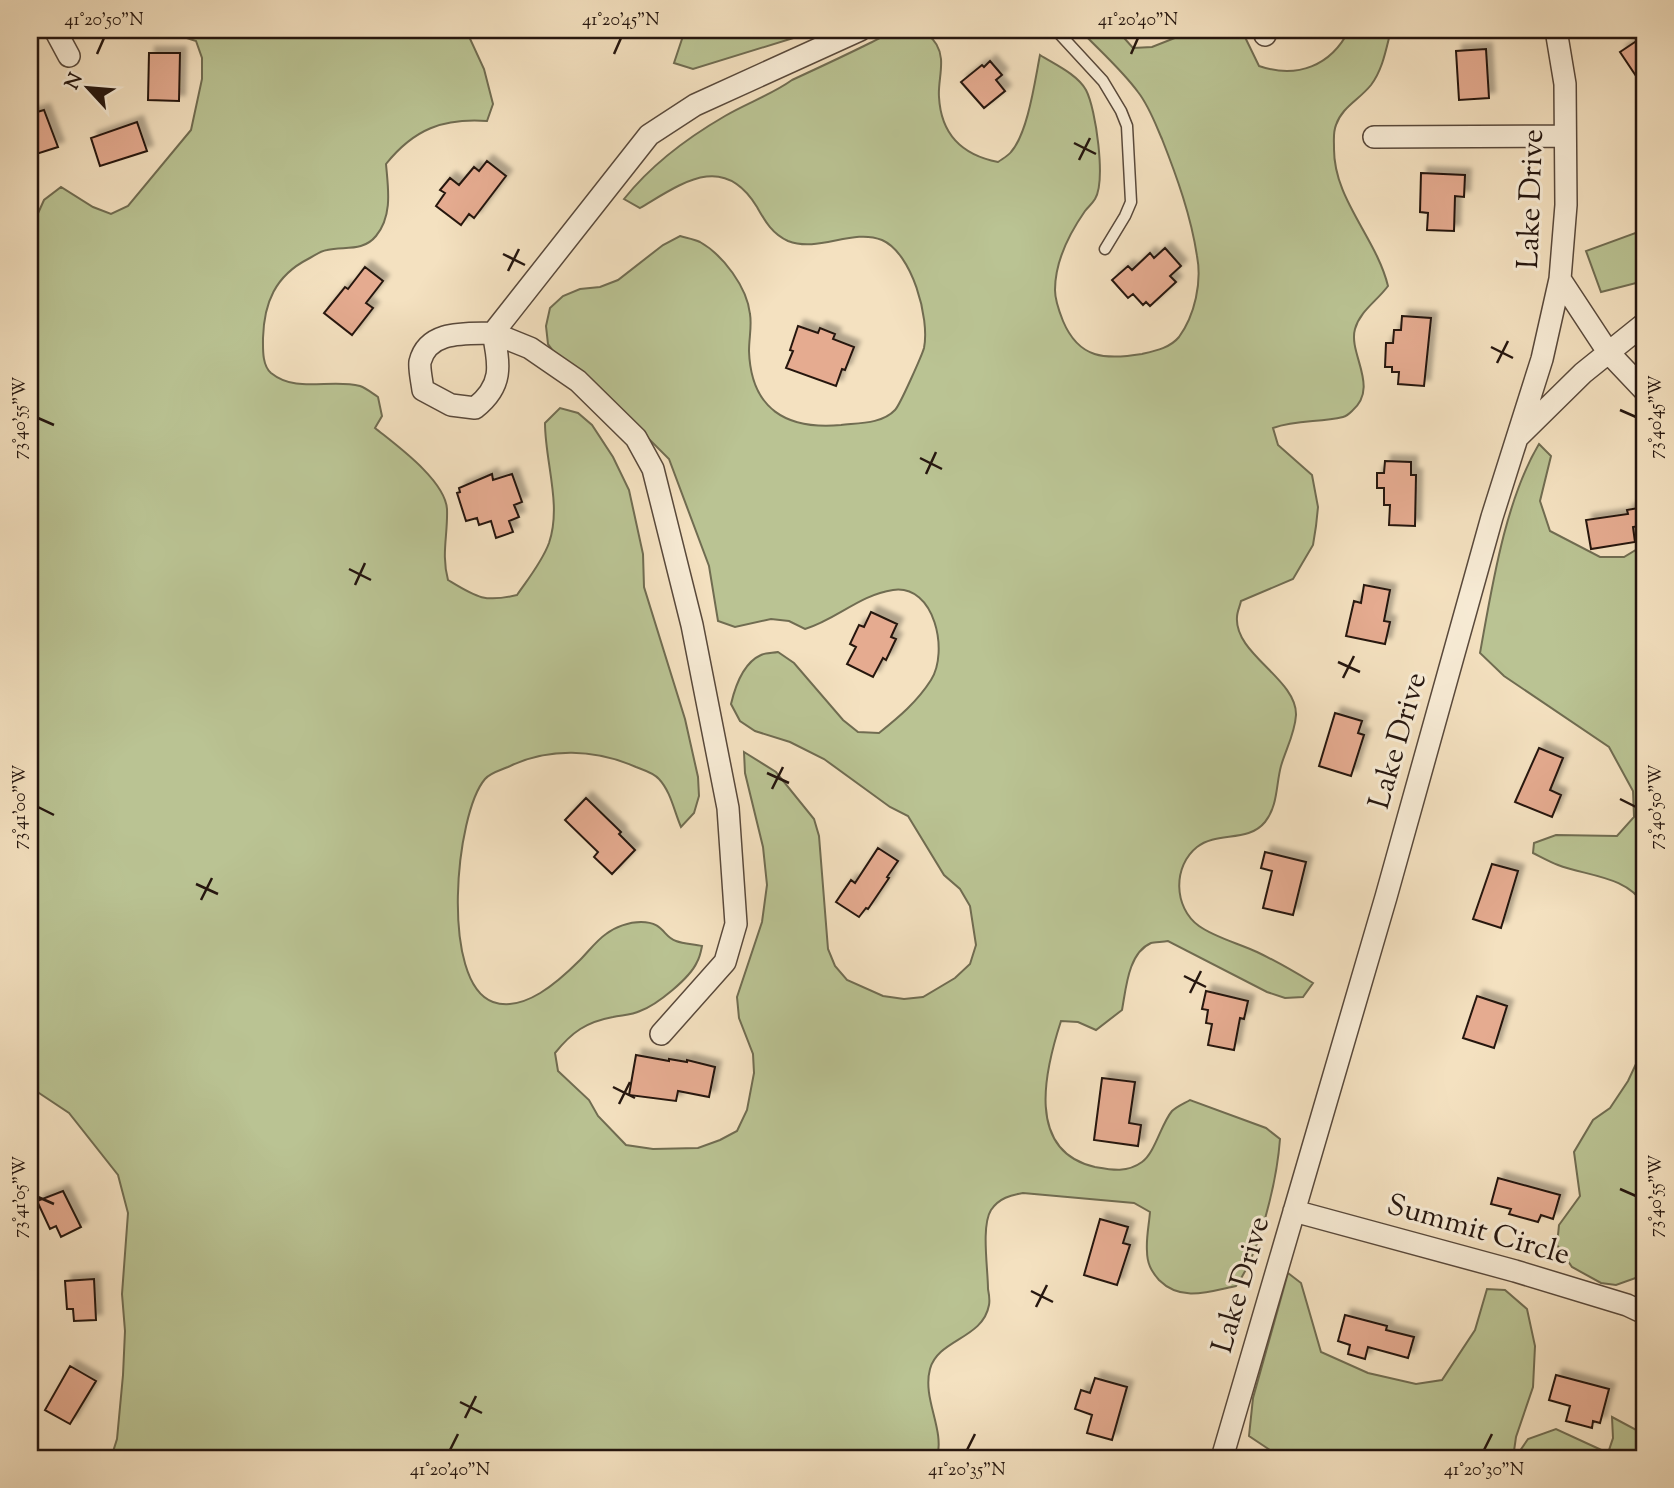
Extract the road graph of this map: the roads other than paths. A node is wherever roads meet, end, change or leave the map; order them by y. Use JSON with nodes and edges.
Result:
{"nodes":[{"id":1,"x":55,"y":30,"type":"edge"},
{"id":2,"x":860,"y":30,"type":"edge"},
{"id":3,"x":1056,"y":30,"type":"edge"},
{"id":4,"x":1556,"y":30,"type":"edge"},
{"id":5,"x":69,"y":56,"type":"dead end"},
{"id":6,"x":1565,"y":136,"type":"junction"},
{"id":7,"x":1374,"y":137,"type":"dead end"},
{"id":8,"x":1105,"y":249,"type":"dead end"},
{"id":9,"x":1560,"y":279,"type":"junction"},
{"id":10,"x":1644,"y":324,"type":"edge"},
{"id":11,"x":1608,"y":352,"type":"junction"},
{"id":12,"x":1644,"y":390,"type":"edge"},
{"id":13,"x":1517,"y":437,"type":"junction"},
{"id":14,"x":661,"y":1034,"type":"dead end"},
{"id":15,"x":1294,"y":1211,"type":"junction"},
{"id":16,"x":1644,"y":1313,"type":"edge"},
{"id":17,"x":1222,"y":1458,"type":"edge"}],
"edges":[{"from":1,"to":5,"type":"street"},
{"from":2,"to":14,"type":"street"},
{"from":3,"to":8,"type":"lane"},
{"from":4,"to":6,"type":"street","name":"Lake Drive"},
{"from":6,"to":7,"type":"street"},
{"from":6,"to":9,"type":"street","name":"Lake Drive"},
{"from":9,"to":11,"type":"street"},
{"from":9,"to":13,"type":"street","name":"Lake Drive"},
{"from":10,"to":11,"type":"street"},
{"from":11,"to":12,"type":"street"},
{"from":11,"to":13,"type":"street"},
{"from":13,"to":15,"type":"street","name":"Lake Drive"},
{"from":15,"to":16,"type":"street","name":"Summit Circle"},
{"from":15,"to":17,"type":"street","name":"Lake Drive"}]}
